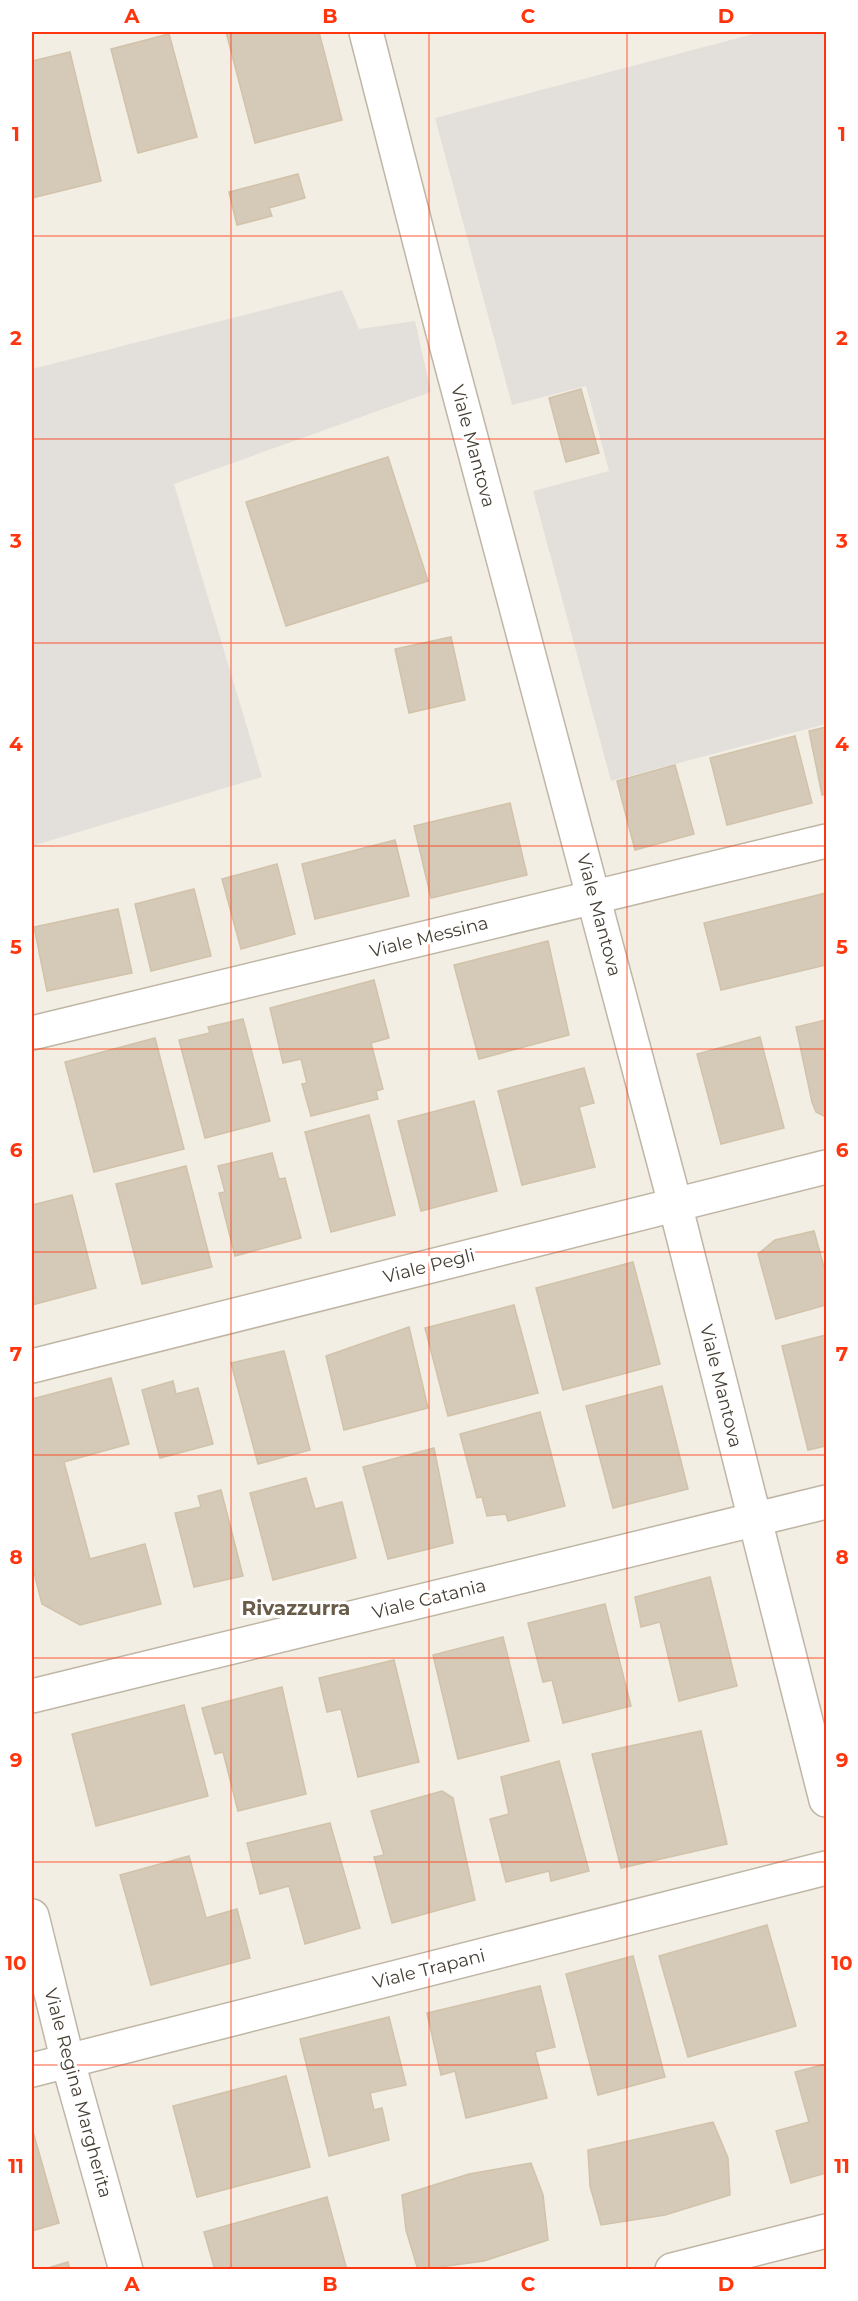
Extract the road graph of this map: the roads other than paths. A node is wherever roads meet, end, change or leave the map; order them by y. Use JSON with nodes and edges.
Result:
{"nodes":[{"id":1,"x":366,"y":32,"type":"edge"},
{"id":2,"x":826,"y":841,"type":"edge"},
{"id":3,"x":594,"y":897,"type":"junction"},
{"id":4,"x":32,"y":1033,"type":"edge"},
{"id":5,"x":826,"y":1167,"type":"edge"},
{"id":6,"x":675,"y":1204,"type":"junction"},
{"id":7,"x":32,"y":1366,"type":"edge"},
{"id":8,"x":826,"y":1502,"type":"edge"},
{"id":9,"x":754,"y":1520,"type":"junction"},
{"id":10,"x":32,"y":1696,"type":"edge"},
{"id":11,"x":826,"y":1800,"type":"edge"},
{"id":12,"x":826,"y":1868,"type":"edge"},
{"id":13,"x":32,"y":1916,"type":"edge"},
{"id":14,"x":68,"y":2062,"type":"junction"},
{"id":15,"x":32,"y":2070,"type":"edge"},
{"id":16,"x":826,"y":2231,"type":"edge"},
{"id":17,"x":126,"y":2270,"type":"edge"},
{"id":18,"x":672,"y":2270,"type":"edge"}],
"edges":[{"from":1,"to":3,"type":"street","name":"Viale Mantova"},
{"from":2,"to":3,"type":"street","name":"Viale Messina"},
{"from":3,"to":4,"type":"street","name":"Viale Messina"},
{"from":3,"to":6,"type":"street","name":"Viale Mantova"},
{"from":5,"to":6,"type":"street","name":"Viale Pegli"},
{"from":6,"to":7,"type":"street","name":"Viale Pegli"},
{"from":6,"to":9,"type":"street","name":"Viale Mantova"},
{"from":8,"to":9,"type":"street","name":"Viale Catania"},
{"from":9,"to":10,"type":"street","name":"Viale Catania"},
{"from":9,"to":11,"type":"street","name":"Viale Mantova"},
{"from":12,"to":14,"type":"street","name":"Viale Trapani"},
{"from":13,"to":14,"type":"street","name":"Viale Regina Margherita"},
{"from":14,"to":15,"type":"street","name":"Viale Trapani"},
{"from":14,"to":17,"type":"street","name":"Viale Regina Margherita"},
{"from":16,"to":18,"type":"street"}]}
